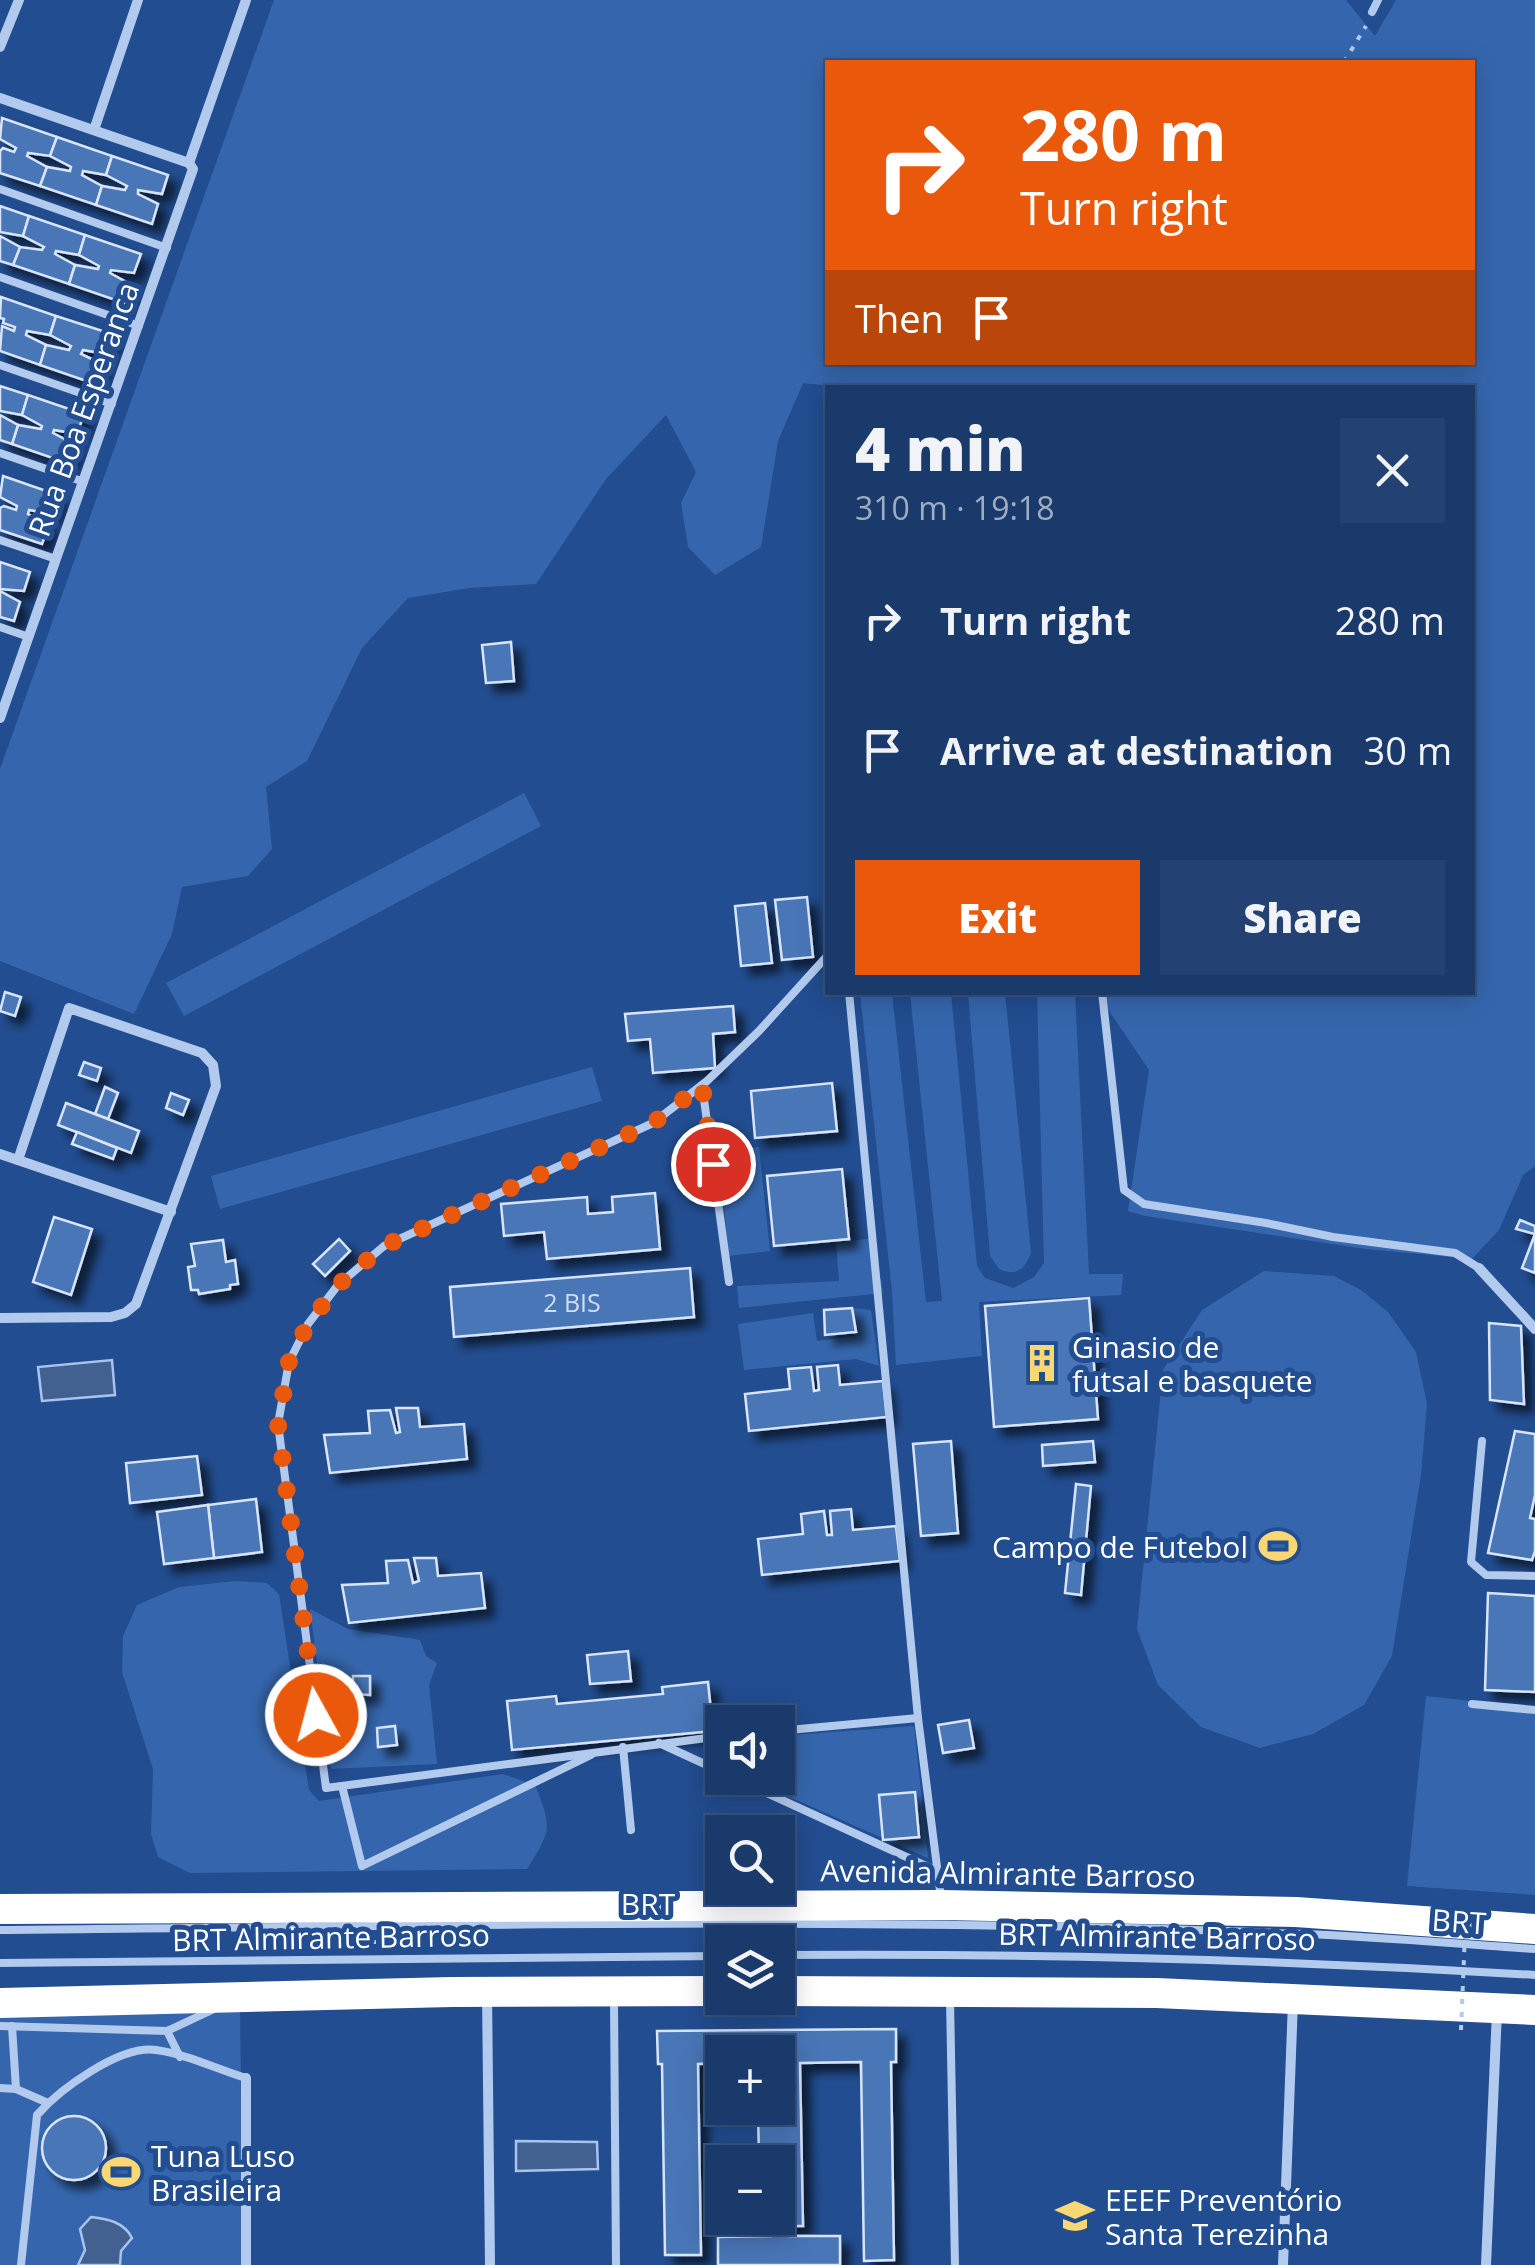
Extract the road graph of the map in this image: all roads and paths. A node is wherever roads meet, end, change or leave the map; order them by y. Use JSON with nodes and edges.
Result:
{"nodes":[{"id":1,"x":19,"y":0,"type":"edge"},
{"id":2,"x":138,"y":0,"type":"edge"},
{"id":3,"x":246,"y":0,"type":"edge"},
{"id":4,"x":1378,"y":0,"type":"edge"},
{"id":5,"x":1372,"y":12,"type":"joint"},
{"id":6,"x":0,"y":47,"type":"edge"},
{"id":7,"x":1345,"y":60,"type":"edge"},
{"id":8,"x":0,"y":98,"type":"edge"},
{"id":9,"x":94,"y":130,"type":"junction"},
{"id":10,"x":191,"y":168,"type":"junction"},
{"id":11,"x":0,"y":189,"type":"edge"},
{"id":12,"x":167,"y":248,"type":"junction"},
{"id":13,"x":0,"y":277,"type":"edge"},
{"id":14,"x":139,"y":326,"type":"junction"},
{"id":15,"x":0,"y":365,"type":"edge"},
{"id":16,"x":112,"y":404,"type":"junction"},
{"id":17,"x":0,"y":452,"type":"edge"},
{"id":18,"x":84,"y":482,"type":"junction"},
{"id":19,"x":0,"y":540,"type":"edge"},
{"id":20,"x":56,"y":559,"type":"junction"},
{"id":21,"x":0,"y":627,"type":"edge"},
{"id":22,"x":29,"y":637,"type":"junction"},
{"id":23,"x":0,"y":716,"type":"edge"},
{"id":24,"x":825,"y":958,"type":"edge"},
{"id":25,"x":849,"y":995,"type":"edge"},
{"id":26,"x":1102,"y":995,"type":"edge"},
{"id":27,"x":702,"y":1085,"type":"junction"},
{"id":28,"x":0,"y":1154,"type":"edge"},
{"id":29,"x":18,"y":1160,"type":"junction"},
{"id":30,"x":171,"y":1212,"type":"junction"},
{"id":31,"x":1479,"y":1268,"type":"joint"},
{"id":32,"x":729,"y":1282,"type":"dead end"},
{"id":33,"x":0,"y":1318,"type":"edge"},
{"id":34,"x":1535,"y":1330,"type":"edge"},
{"id":35,"x":1482,"y":1440,"type":"dead end"},
{"id":36,"x":1535,"y":1576,"type":"edge"},
{"id":37,"x":1472,"y":1704,"type":"dead end"},
{"id":38,"x":1535,"y":1710,"type":"edge"},
{"id":39,"x":918,"y":1718,"type":"junction"},
{"id":40,"x":795,"y":1729,"type":"edge"},
{"id":41,"x":705,"y":1738,"type":"edge"},
{"id":42,"x":659,"y":1743,"type":"junction"},
{"id":43,"x":623,"y":1747,"type":"junction"},
{"id":44,"x":600,"y":1751,"type":"junction"},
{"id":45,"x":705,"y":1764,"type":"edge"},
{"id":46,"x":342,"y":1786,"type":"junction"},
{"id":47,"x":771,"y":1795,"type":"edge"},
{"id":48,"x":631,"y":1830,"type":"dead end"},
{"id":49,"x":937,"y":1871,"type":"junction"},
{"id":50,"x":942,"y":1905,"type":"junction"},
{"id":51,"x":0,"y":1909,"type":"edge"},
{"id":52,"x":1466,"y":1909,"type":"dead end"},
{"id":53,"x":1535,"y":1929,"type":"edge"},
{"id":54,"x":0,"y":1930,"type":"edge"},
{"id":55,"x":1535,"y":1949,"type":"edge"},
{"id":56,"x":705,"y":1956,"type":"edge"},
{"id":57,"x":795,"y":1956,"type":"edge"},
{"id":58,"x":0,"y":1963,"type":"edge"},
{"id":59,"x":1535,"y":1975,"type":"edge"},
{"id":60,"x":614,"y":1991,"type":"junction"},
{"id":61,"x":705,"y":1991,"type":"edge"},
{"id":62,"x":488,"y":1992,"type":"junction"},
{"id":63,"x":795,"y":1992,"type":"edge"},
{"id":64,"x":950,"y":1992,"type":"junction"},
{"id":65,"x":238,"y":1996,"type":"junction"},
{"id":66,"x":1293,"y":1998,"type":"junction"},
{"id":67,"x":1497,"y":2008,"type":"junction"},
{"id":68,"x":1535,"y":2010,"type":"edge"},
{"id":69,"x":6,"y":2014,"type":"edge"},
{"id":70,"x":0,"y":2026,"type":"edge"},
{"id":71,"x":1461,"y":2030,"type":"dead end"},
{"id":72,"x":168,"y":2031,"type":"junction"},
{"id":73,"x":180,"y":2057,"type":"junction"},
{"id":74,"x":246,"y":2078,"type":"joint"},
{"id":75,"x":0,"y":2088,"type":"edge"},
{"id":76,"x":16,"y":2089,"type":"junction"},
{"id":77,"x":48,"y":2102,"type":"junction"},
{"id":78,"x":953,"y":2264,"type":"edge"},
{"id":79,"x":21,"y":2265,"type":"edge"},
{"id":80,"x":246,"y":2265,"type":"edge"},
{"id":81,"x":490,"y":2265,"type":"edge"},
{"id":82,"x":616,"y":2265,"type":"edge"},
{"id":83,"x":1282,"y":2265,"type":"edge"},
{"id":84,"x":1486,"y":2265,"type":"edge"}],
"edges":[{"from":1,"to":6,"type":"street"},
{"from":2,"to":9,"type":"street"},
{"from":3,"to":10,"type":"street","name":"Rua Boa Esperanca"},
{"from":4,"to":5,"type":"lane"},
{"from":5,"to":7,"type":"path"},
{"from":8,"to":9,"type":"street"},
{"from":9,"to":10,"type":"street"},
{"from":10,"to":12,"type":"street","name":"Rua Boa Esperanca"},
{"from":11,"to":12,"type":"lane"},
{"from":12,"to":14,"type":"street","name":"Rua Boa Esperanca"},
{"from":13,"to":14,"type":"lane"},
{"from":14,"to":16,"type":"street","name":"Rua Boa Esperanca"},
{"from":15,"to":16,"type":"lane"},
{"from":16,"to":18,"type":"street","name":"Rua Boa Esperanca"},
{"from":17,"to":18,"type":"lane"},
{"from":18,"to":20,"type":"street","name":"Rua Boa Esperanca"},
{"from":19,"to":20,"type":"lane"},
{"from":20,"to":22,"type":"street","name":"Rua Boa Esperanca"},
{"from":21,"to":22,"type":"lane"},
{"from":22,"to":23,"type":"street","name":"Rua Boa Esperanca"},
{"from":24,"to":27,"type":"lane"},
{"from":25,"to":39,"type":"lane"},
{"from":26,"to":31,"type":"lane"},
{"from":27,"to":32,"type":"lane"},
{"from":27,"to":46,"type":"lane"},
{"from":28,"to":29,"type":"street"},
{"from":29,"to":30,"type":"street"},
{"from":29,"to":30,"type":"street"},
{"from":30,"to":33,"type":"street"},
{"from":31,"to":34,"type":"street"},
{"from":35,"to":36,"type":"lane"},
{"from":37,"to":38,"type":"lane"},
{"from":39,"to":40,"type":"lane"},
{"from":39,"to":49,"type":"lane"},
{"from":41,"to":42,"type":"lane"},
{"from":42,"to":43,"type":"lane"},
{"from":42,"to":45,"type":"lane"},
{"from":43,"to":44,"type":"lane"},
{"from":43,"to":48,"type":"lane"},
{"from":44,"to":46,"type":"lane"},
{"from":44,"to":46,"type":"lane"},
{"from":47,"to":49,"type":"lane"},
{"from":49,"to":50,"type":"lane"},
{"from":50,"to":51,"type":"highway","name":"Avenida Almirante Barroso"},
{"from":50,"to":53,"type":"highway","name":"Avenida Almirante Barroso"},
{"from":52,"to":71,"type":"path","bridge":true},
{"from":54,"to":55,"type":"lane","name":"BRT"},
{"from":56,"to":58,"type":"lane","name":"BRT Almirante Barroso"},
{"from":57,"to":59,"type":"lane","name":"BRT Almirante Barroso"},
{"from":60,"to":61,"type":"highway"},
{"from":60,"to":62,"type":"highway"},
{"from":60,"to":82,"type":"lane"},
{"from":62,"to":65,"type":"highway"},
{"from":62,"to":81,"type":"street"},
{"from":63,"to":64,"type":"highway"},
{"from":64,"to":66,"type":"highway"},
{"from":64,"to":78,"type":"lane"},
{"from":65,"to":69,"type":"highway"},
{"from":65,"to":72,"type":"lane"},
{"from":66,"to":67,"type":"highway"},
{"from":66,"to":83,"type":"street"},
{"from":67,"to":68,"type":"highway"},
{"from":67,"to":84,"type":"street"},
{"from":69,"to":70,"type":"lane"},
{"from":69,"to":72,"type":"lane"},
{"from":69,"to":76,"type":"lane"},
{"from":72,"to":73,"type":"lane"},
{"from":73,"to":74,"type":"lane"},
{"from":73,"to":77,"type":"lane"},
{"from":74,"to":80,"type":"street"},
{"from":75,"to":76,"type":"lane"},
{"from":76,"to":77,"type":"lane"},
{"from":77,"to":79,"type":"lane"}]}
